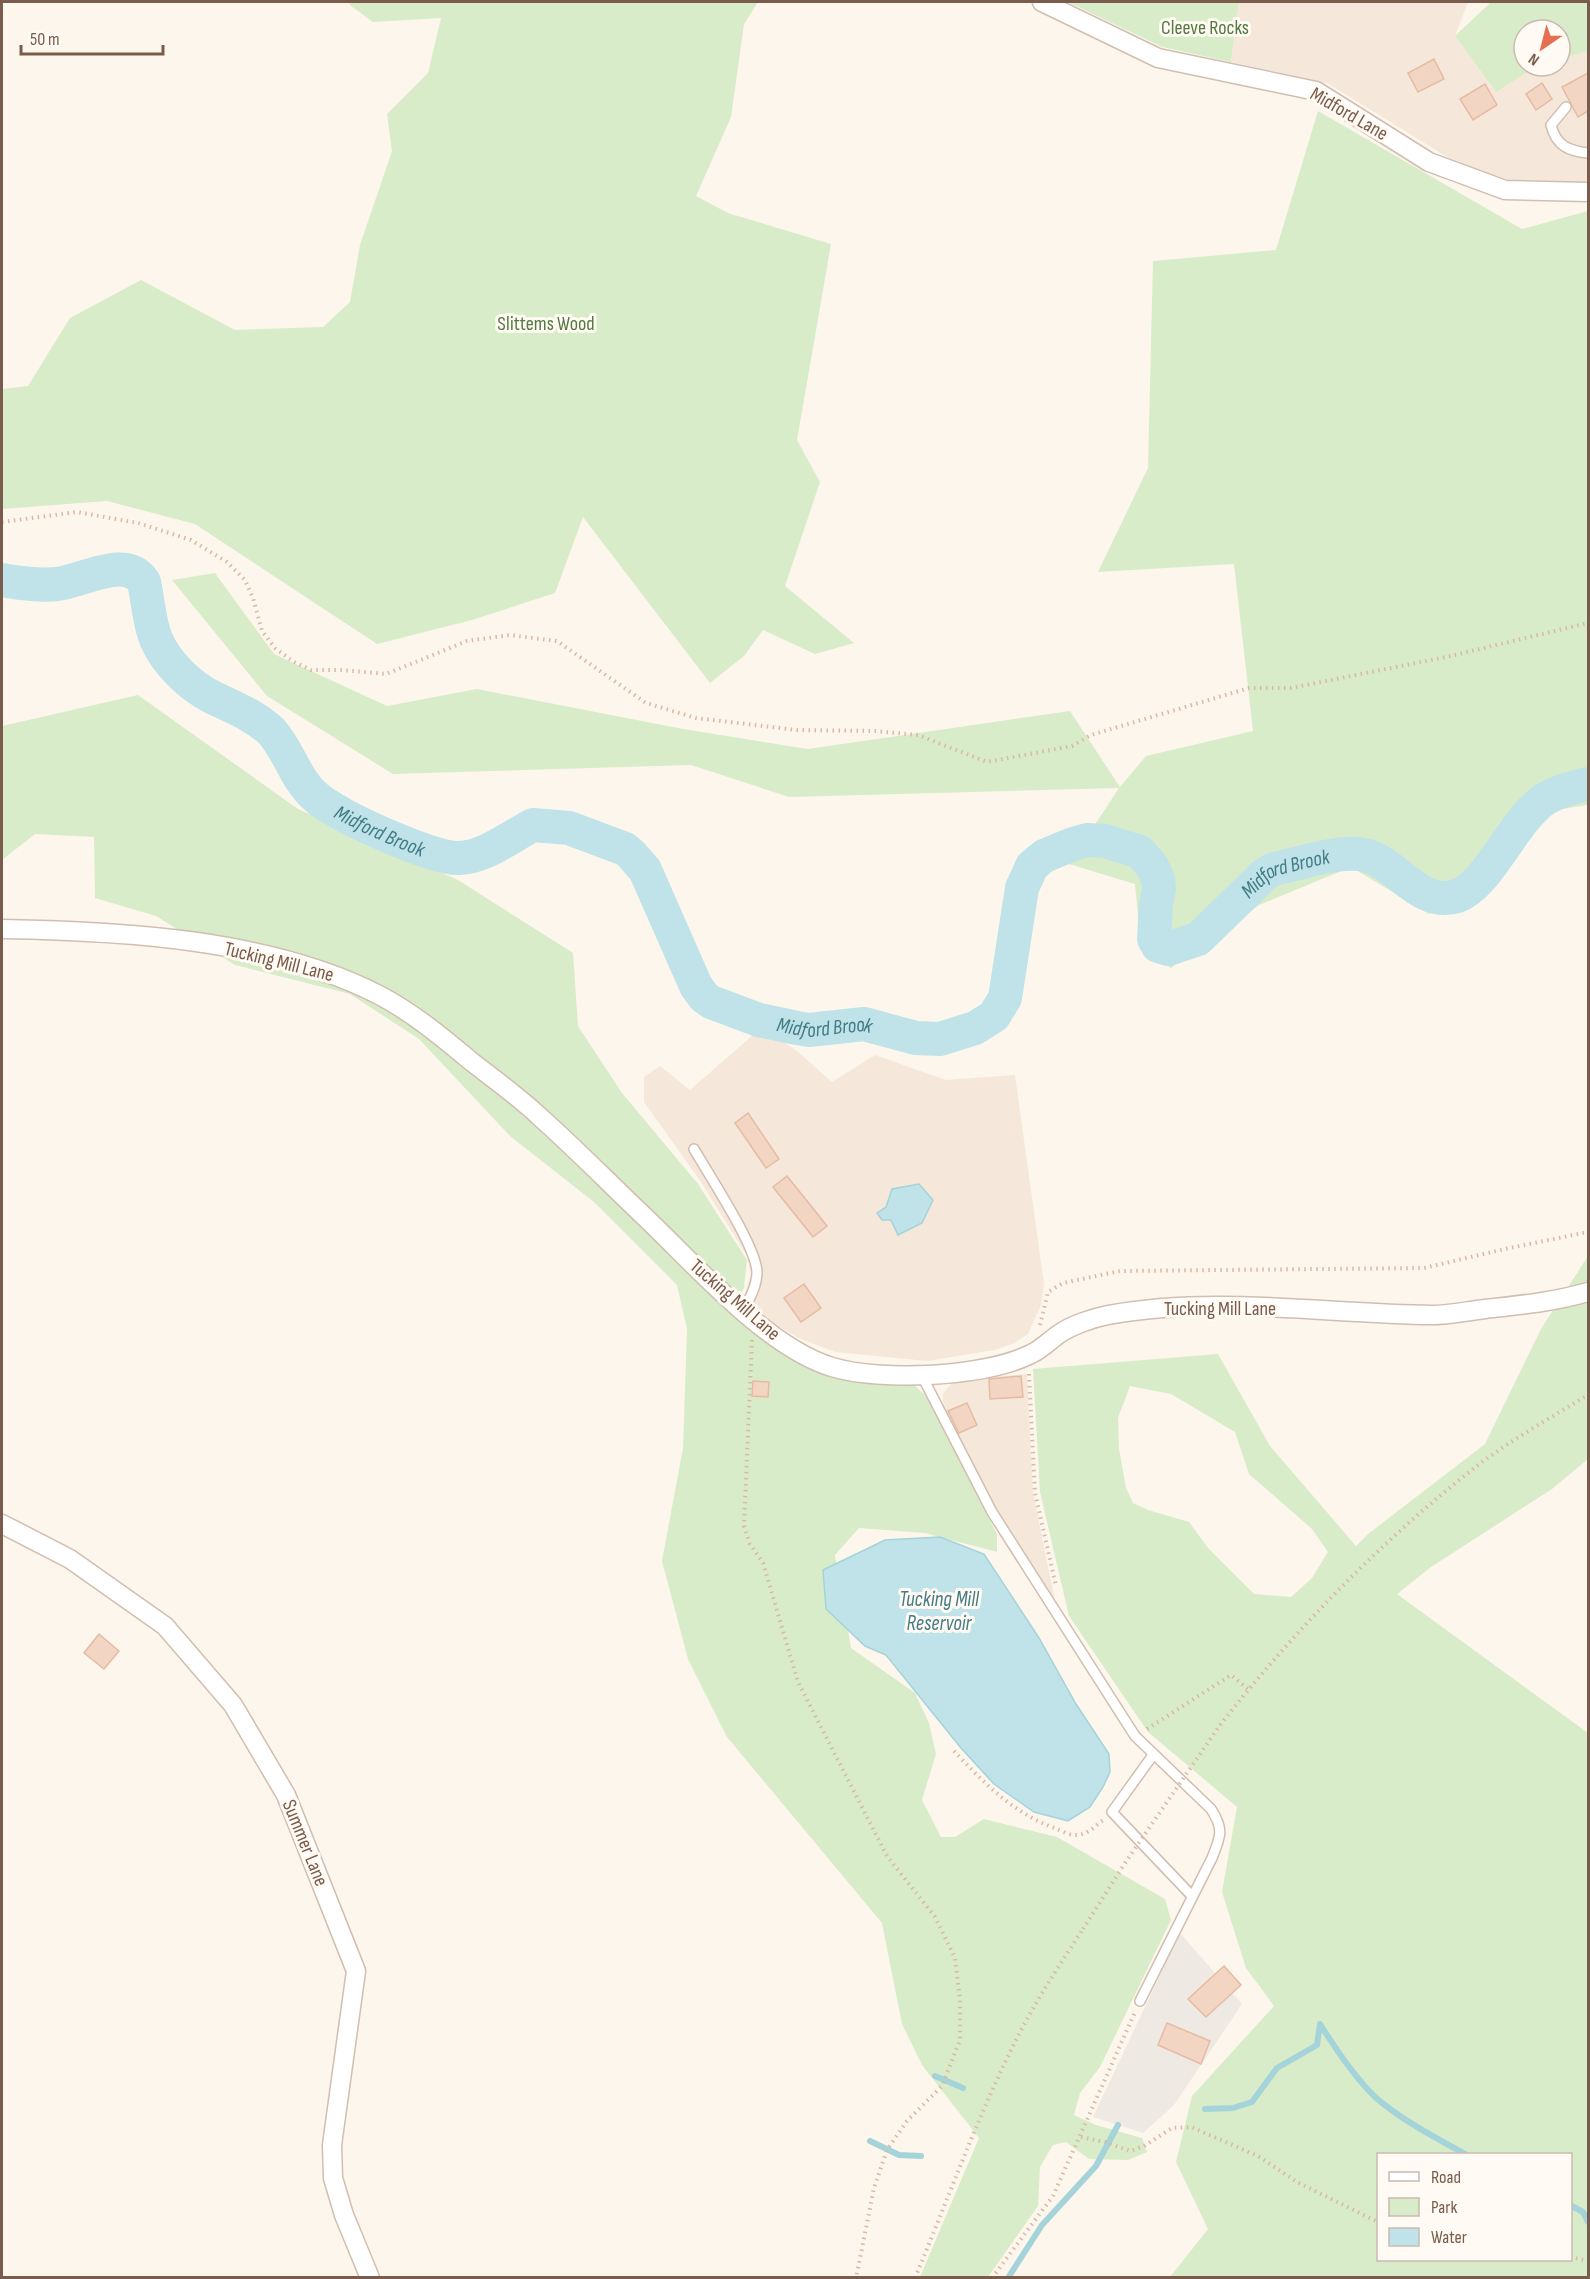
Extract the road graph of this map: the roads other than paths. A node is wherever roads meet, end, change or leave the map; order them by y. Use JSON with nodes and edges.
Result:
{"nodes":[{"id":1,"x":1042,"y":2,"type":"edge"},
{"id":2,"x":1566,"y":107,"type":"dead end"},
{"id":3,"x":1588,"y":153,"type":"edge"},
{"id":4,"x":1588,"y":192,"type":"edge"},
{"id":5,"x":2,"y":929,"type":"edge"},
{"id":6,"x":694,"y":1149,"type":"dead end"},
{"id":7,"x":1588,"y":1292,"type":"edge"},
{"id":8,"x":749,"y":1317,"type":"junction"},
{"id":9,"x":922,"y":1376,"type":"junction"},
{"id":10,"x":2,"y":1524,"type":"edge"},
{"id":11,"x":1153,"y":1755,"type":"junction"},
{"id":12,"x":1192,"y":1896,"type":"junction"},
{"id":13,"x":1140,"y":2001,"type":"road end"},
{"id":14,"x":370,"y":2277,"type":"edge"}],
"edges":[{"from":1,"to":4,"type":"street","name":"Midford Lane"},
{"from":2,"to":3,"type":"lane"},
{"from":5,"to":8,"type":"street","name":"Tucking Mill Lane"},
{"from":6,"to":8,"type":"lane"},
{"from":7,"to":9,"type":"street","name":"Tucking Mill Lane"},
{"from":8,"to":9,"type":"street","name":"Tucking Mill Lane"},
{"from":9,"to":11,"type":"lane"},
{"from":10,"to":14,"type":"street","name":"Summer Lane"},
{"from":11,"to":12,"type":"lane"},
{"from":11,"to":12,"type":"lane"},
{"from":12,"to":13,"type":"lane"}]}
